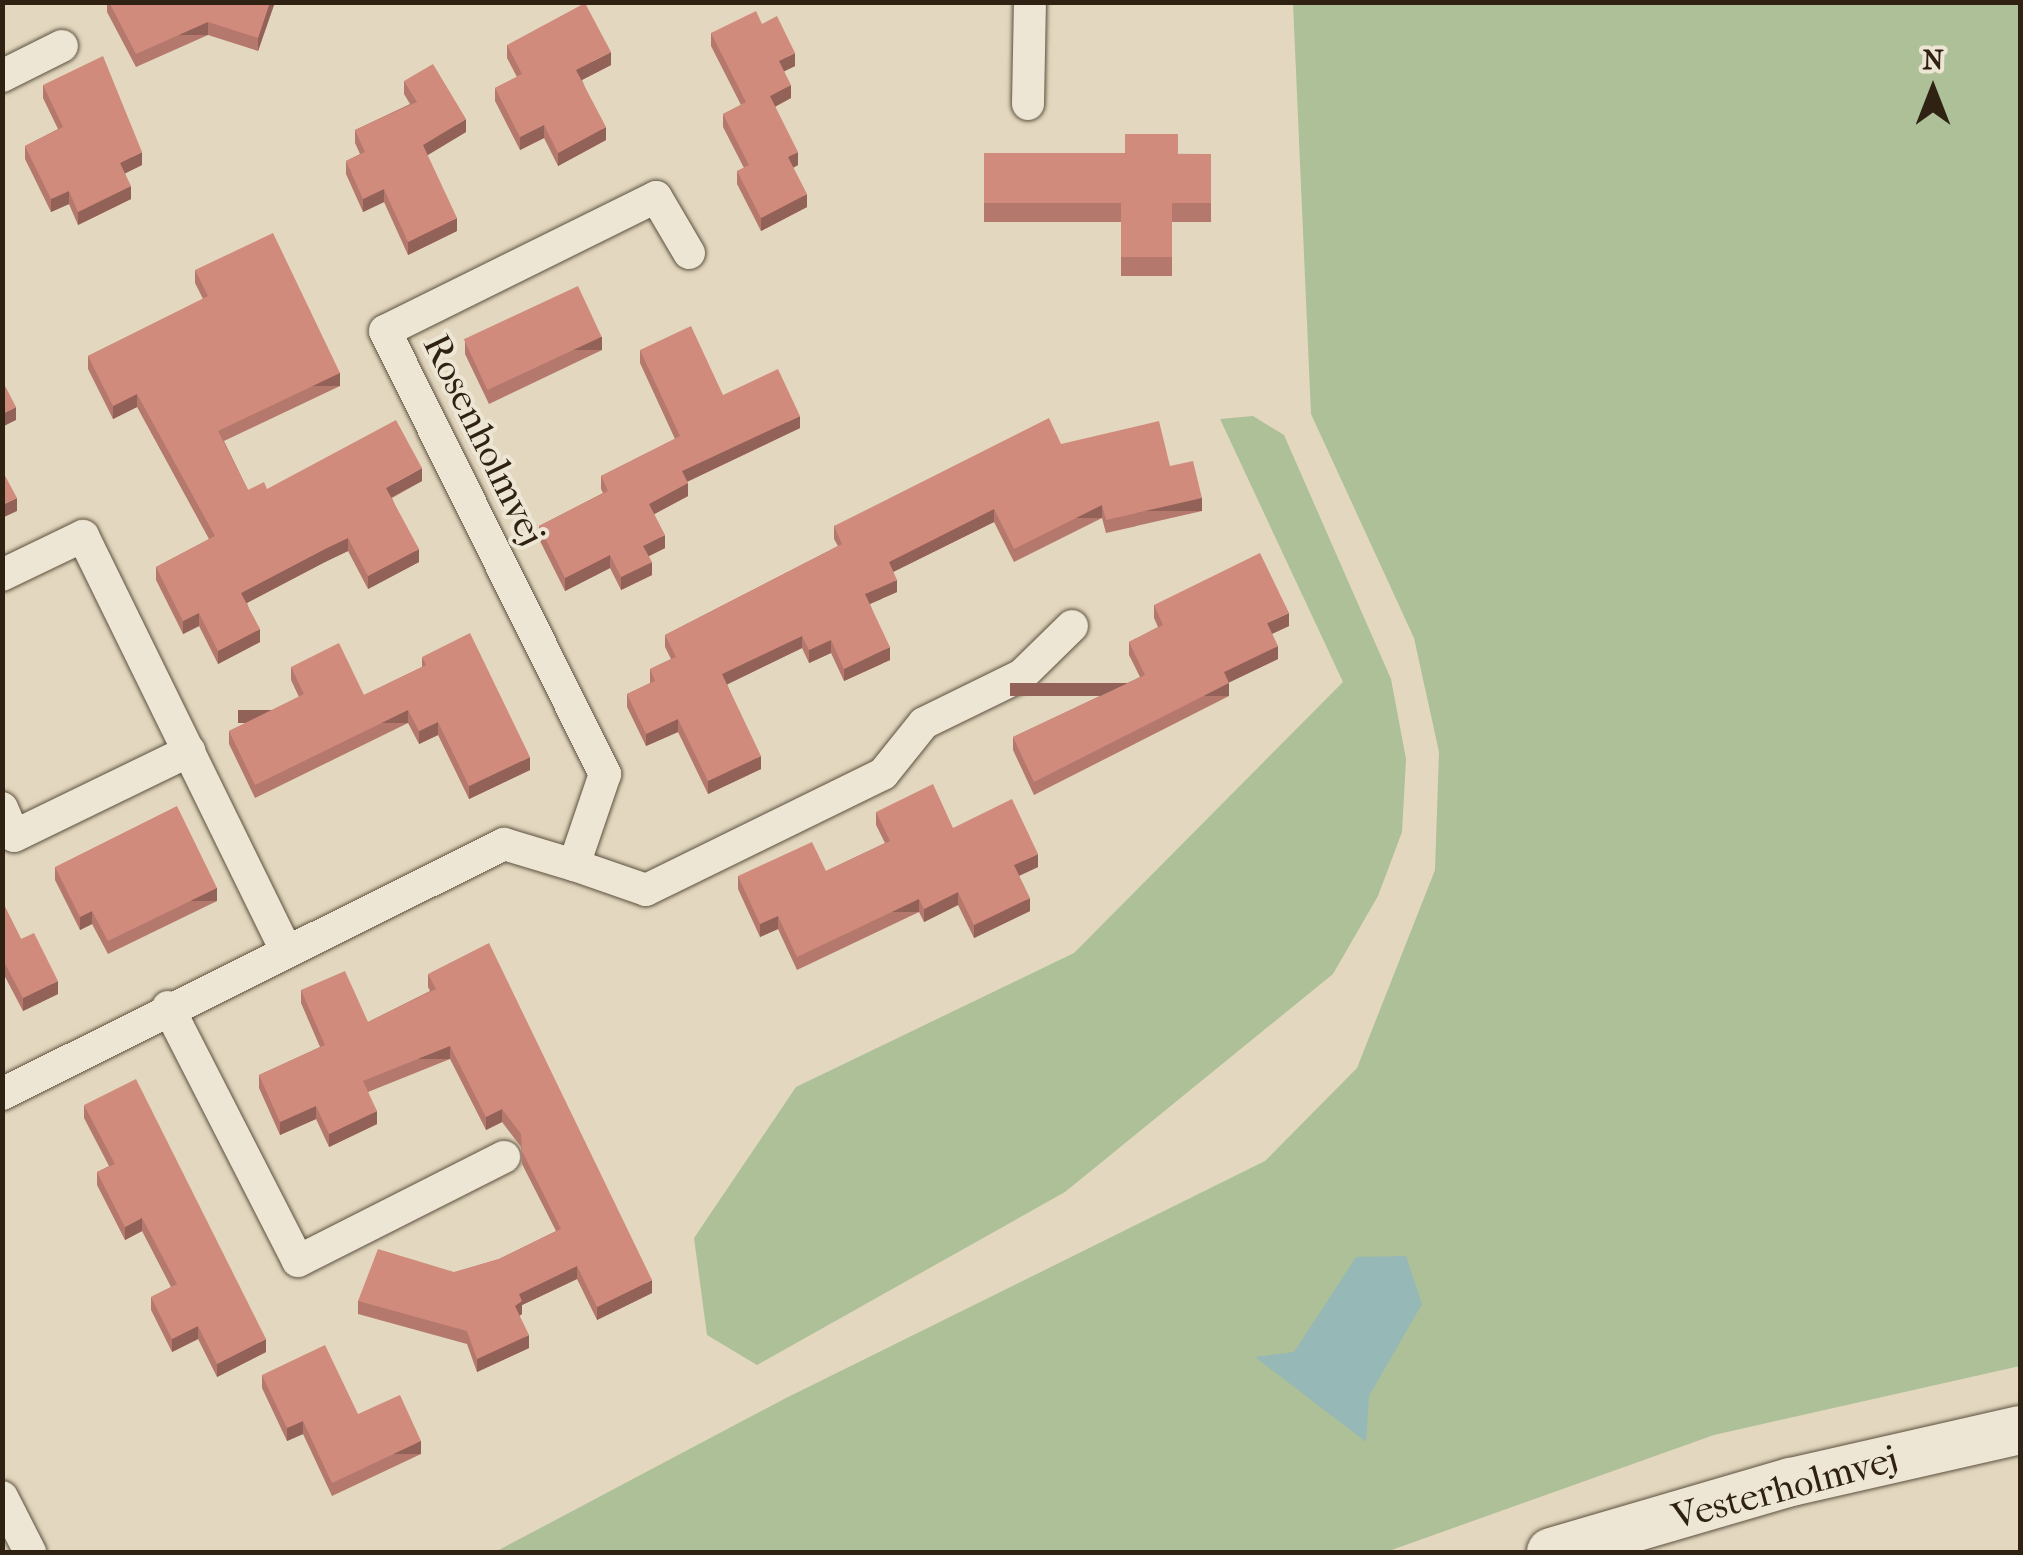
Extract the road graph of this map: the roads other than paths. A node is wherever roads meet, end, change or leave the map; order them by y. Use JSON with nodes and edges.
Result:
{"nodes":[{"id":1,"x":1030,"y":2,"type":"edge"},
{"id":2,"x":62,"y":46,"type":"dead end"},
{"id":3,"x":2,"y":76,"type":"edge"},
{"id":4,"x":1028,"y":104,"type":"dead end"},
{"id":5,"x":689,"y":252,"type":"dead end"},
{"id":6,"x":2,"y":574,"type":"edge"},
{"id":7,"x":1072,"y":626,"type":"dead end"},
{"id":8,"x":189,"y":751,"type":"junction"},
{"id":9,"x":2,"y":808,"type":"edge"},
{"id":10,"x":574,"y":865,"type":"junction"},
{"id":11,"x":287,"y":952,"type":"junction"},
{"id":12,"x":168,"y":1007,"type":"junction"},
{"id":13,"x":2,"y":1094,"type":"edge"},
{"id":14,"x":504,"y":1157,"type":"dead end"},
{"id":15,"x":2020,"y":1430,"type":"edge"},
{"id":16,"x":2,"y":1497,"type":"edge"},
{"id":17,"x":30,"y":1552,"type":"edge"},
{"id":18,"x":1552,"y":1552,"type":"edge"}],
"edges":[{"from":1,"to":4,"type":"street"},
{"from":2,"to":3,"type":"street"},
{"from":5,"to":10,"type":"street","name":"Rosenholmvej"},
{"from":6,"to":8,"type":"street"},
{"from":7,"to":10,"type":"street"},
{"from":8,"to":9,"type":"street"},
{"from":8,"to":11,"type":"street"},
{"from":10,"to":11,"type":"street"},
{"from":11,"to":12,"type":"street"},
{"from":12,"to":13,"type":"street"},
{"from":12,"to":14,"type":"street"},
{"from":15,"to":18,"type":"street","name":"Vesterholmvej"},
{"from":16,"to":17,"type":"street"}]}
